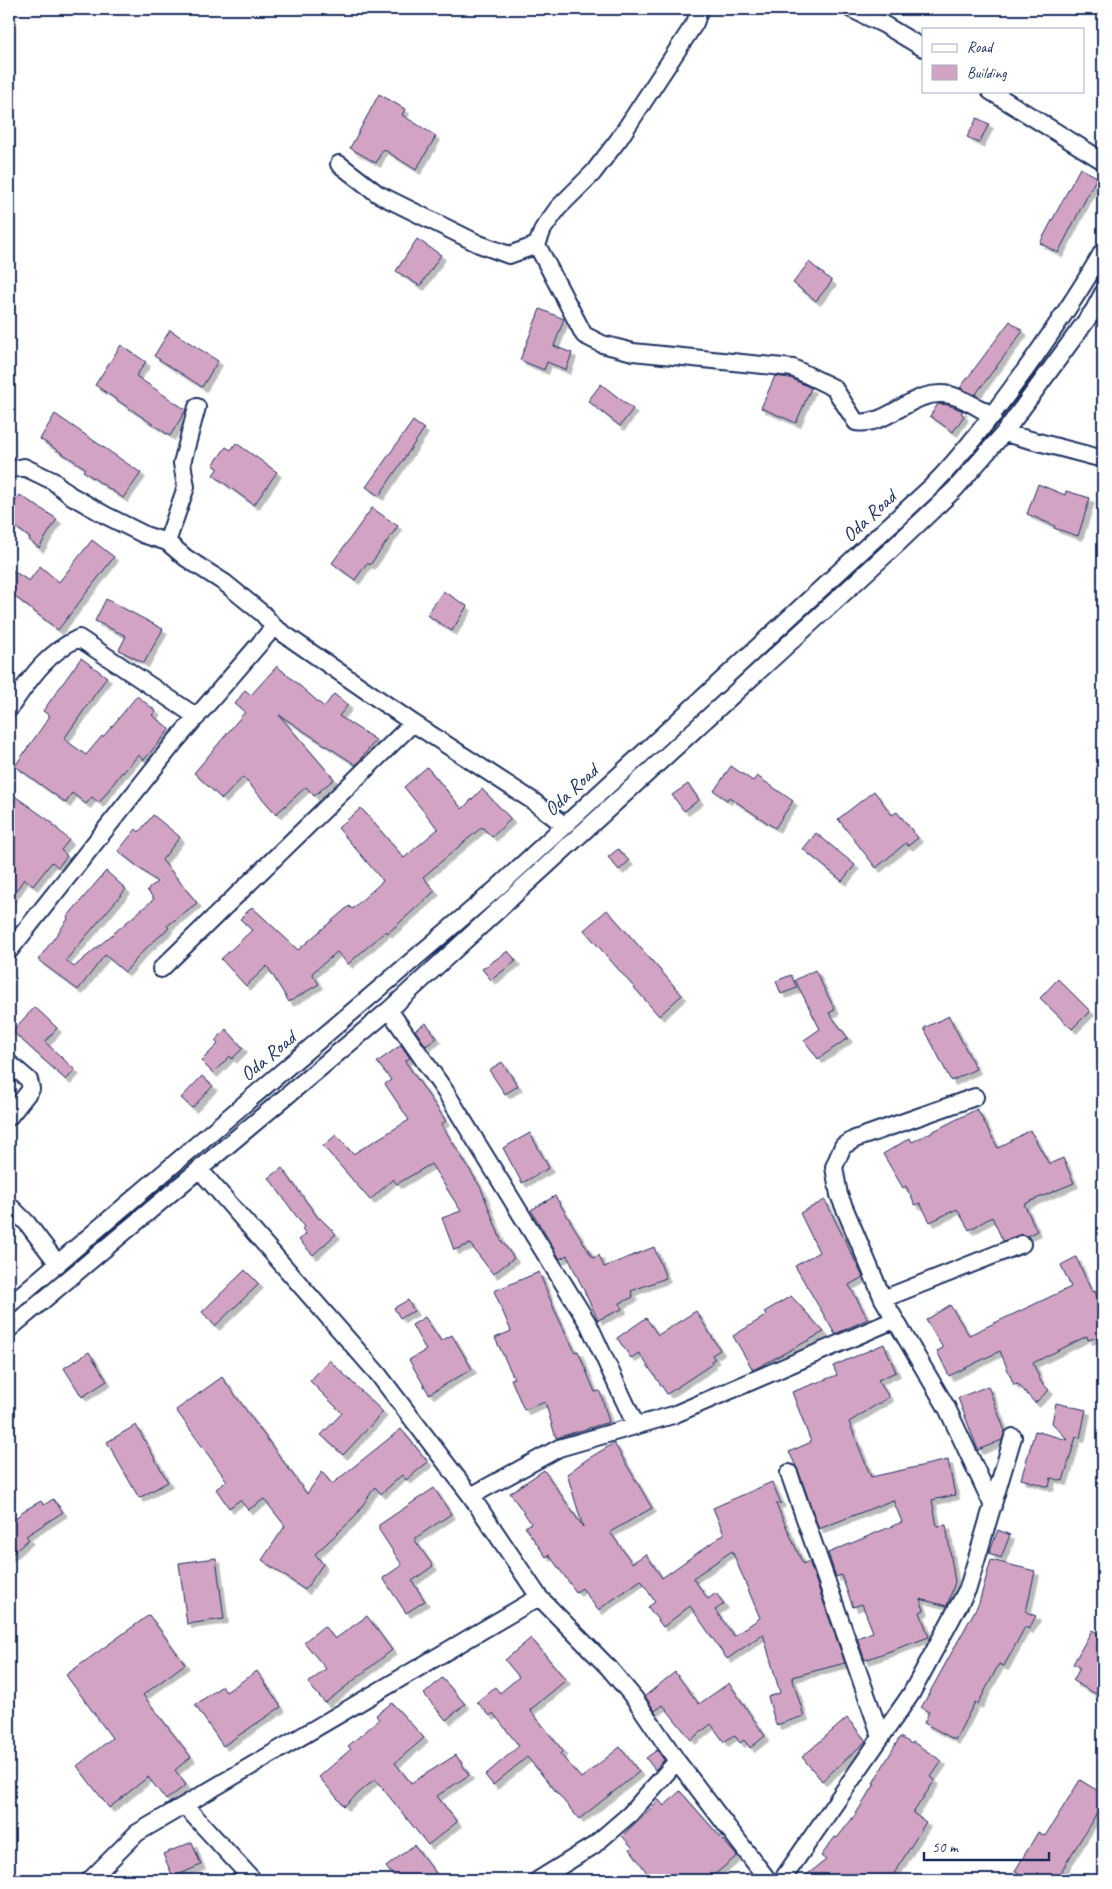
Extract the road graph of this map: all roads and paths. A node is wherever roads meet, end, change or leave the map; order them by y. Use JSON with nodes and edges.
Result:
{"nodes":[{"id":1,"x":700,"y":9,"type":"edge"},
{"id":2,"x":851,"y":9,"type":"edge"},
{"id":3,"x":922,"y":47,"type":"edge"},
{"id":4,"x":992,"y":92,"type":"edge"},
{"id":5,"x":1103,"y":161,"type":"edge"},
{"id":6,"x":339,"y":164,"type":"dead end"},
{"id":7,"x":536,"y":245,"type":"junction"},
{"id":8,"x":1103,"y":251,"type":"edge"},
{"id":9,"x":1103,"y":293,"type":"edge"},
{"id":10,"x":197,"y":407,"type":"dead end"},
{"id":11,"x":993,"y":416,"type":"junction"},
{"id":12,"x":1004,"y":433,"type":"junction"},
{"id":13,"x":1103,"y":458,"type":"edge"},
{"id":14,"x":9,"y":470,"type":"edge"},
{"id":15,"x":167,"y":542,"type":"junction"},
{"id":16,"x":274,"y":627,"type":"junction"},
{"id":17,"x":9,"y":709,"type":"edge"},
{"id":18,"x":197,"y":717,"type":"junction"},
{"id":19,"x":413,"y":723,"type":"junction"},
{"id":20,"x":564,"y":825,"type":"junction"},
{"id":21,"x":9,"y":951,"type":"edge"},
{"id":22,"x":161,"y":969,"type":"dead end"},
{"id":23,"x":389,"y":1010,"type":"junction"},
{"id":24,"x":9,"y":1063,"type":"edge"},
{"id":25,"x":975,"y":1097,"type":"dead end"},
{"id":26,"x":9,"y":1117,"type":"edge"},
{"id":27,"x":199,"y":1169,"type":"junction"},
{"id":28,"x":9,"y":1205,"type":"edge"},
{"id":29,"x":1022,"y":1244,"type":"dead end"},
{"id":30,"x":58,"y":1264,"type":"junction"},
{"id":31,"x":883,"y":1300,"type":"junction"},
{"id":32,"x":9,"y":1305,"type":"edge"},
{"id":33,"x":894,"y":1320,"type":"junction"},
{"id":34,"x":9,"y":1329,"type":"edge"},
{"id":35,"x":636,"y":1426,"type":"junction"},
{"id":36,"x":1013,"y":1437,"type":"dead end"},
{"id":37,"x":790,"y":1473,"type":"dead end"},
{"id":38,"x":471,"y":1496,"type":"junction"},
{"id":39,"x":993,"y":1506,"type":"junction"},
{"id":40,"x":539,"y":1597,"type":"junction"},
{"id":41,"x":881,"y":1737,"type":"junction"},
{"id":42,"x":677,"y":1761,"type":"junction"},
{"id":43,"x":185,"y":1806,"type":"junction"},
{"id":44,"x":90,"y":1880,"type":"edge"},
{"id":45,"x":252,"y":1880,"type":"edge"},
{"id":46,"x":538,"y":1880,"type":"edge"},
{"id":47,"x":768,"y":1880,"type":"edge"},
{"id":48,"x":782,"y":1880,"type":"edge"}],
"edges":[{"from":1,"to":7,"type":"street"},
{"from":2,"to":3,"type":"street"},
{"from":4,"to":5,"type":"street"},
{"from":6,"to":7,"type":"street"},
{"from":7,"to":11,"type":"street"},
{"from":8,"to":11,"type":"street","name":"Oda Road"},
{"from":9,"to":12,"type":"street","name":"Oda Road"},
{"from":10,"to":15,"type":"street"},
{"from":11,"to":20,"type":"street","name":"Oda Road"},
{"from":12,"to":13,"type":"street"},
{"from":12,"to":23,"type":"street","name":"Oda Road"},
{"from":14,"to":15,"type":"street"},
{"from":15,"to":16,"type":"street"},
{"from":16,"to":18,"type":"street"},
{"from":16,"to":19,"type":"street"},
{"from":17,"to":18,"type":"street"},
{"from":18,"to":21,"type":"street"},
{"from":19,"to":20,"type":"street"},
{"from":19,"to":22,"type":"street"},
{"from":20,"to":30,"type":"street","name":"Oda Road"},
{"from":23,"to":27,"type":"street","name":"Oda Road"},
{"from":23,"to":35,"type":"street"},
{"from":24,"to":26,"type":"street"},
{"from":25,"to":31,"type":"street"},
{"from":27,"to":34,"type":"street","name":"Oda Road"},
{"from":27,"to":38,"type":"street"},
{"from":28,"to":30,"type":"street"},
{"from":29,"to":31,"type":"street"},
{"from":30,"to":32,"type":"street","name":"Oda Road"},
{"from":31,"to":33,"type":"street"},
{"from":33,"to":35,"type":"street"},
{"from":33,"to":39,"type":"street"},
{"from":35,"to":38,"type":"street"},
{"from":36,"to":39,"type":"street"},
{"from":37,"to":41,"type":"street"},
{"from":38,"to":40,"type":"street"},
{"from":39,"to":41,"type":"street"},
{"from":40,"to":42,"type":"street"},
{"from":40,"to":43,"type":"street"},
{"from":41,"to":48,"type":"street"},
{"from":42,"to":46,"type":"street"},
{"from":42,"to":47,"type":"street"},
{"from":43,"to":44,"type":"street"},
{"from":43,"to":45,"type":"street"}]}
